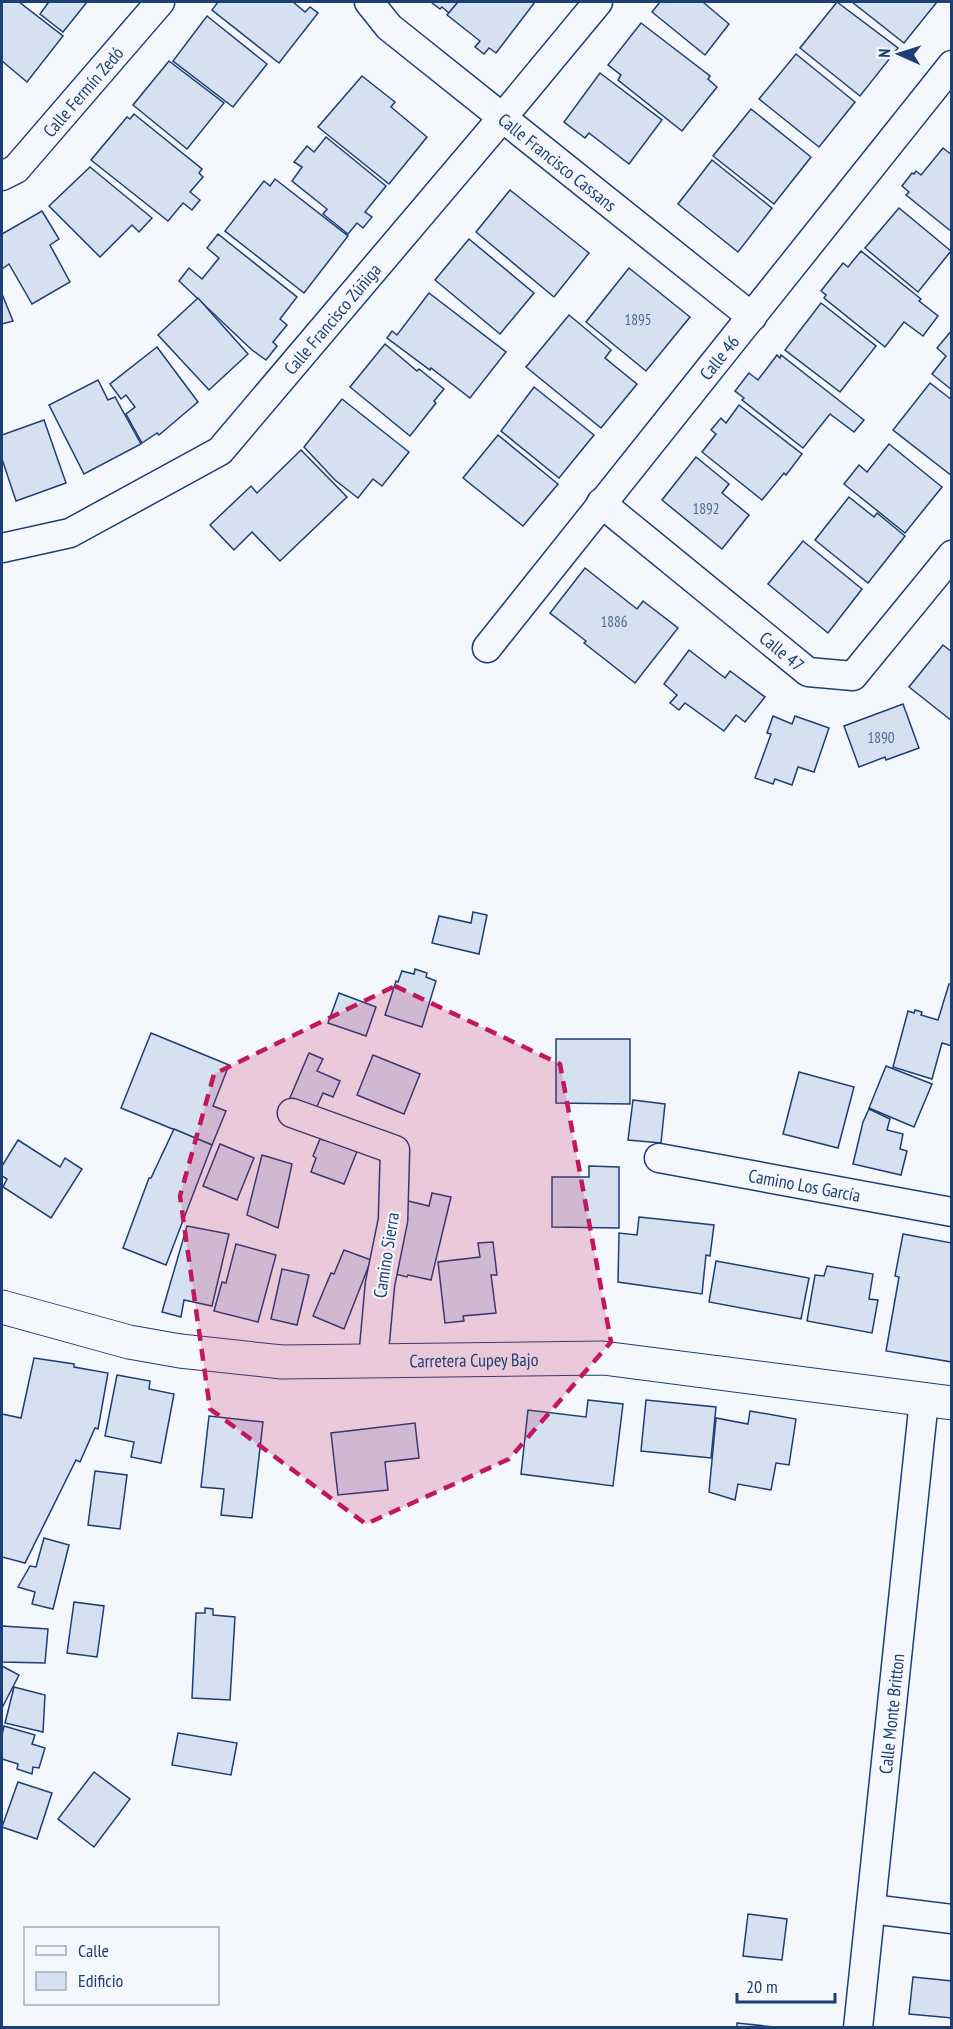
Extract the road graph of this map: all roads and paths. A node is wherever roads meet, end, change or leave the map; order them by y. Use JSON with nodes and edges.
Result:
{"nodes":[{"id":1,"x":160,"y":2,"type":"edge"},
{"id":2,"x":369,"y":2,"type":"edge"},
{"id":3,"x":598,"y":2,"type":"edge"},
{"id":4,"x":951,"y":65,"type":"edge"},
{"id":5,"x":502,"y":118,"type":"junction"},
{"id":6,"x":2,"y":176,"type":"edge"},
{"id":7,"x":752,"y":317,"type":"junction"},
{"id":8,"x":601,"y":503,"type":"junction"},
{"id":9,"x":2,"y":548,"type":"edge"},
{"id":10,"x":951,"y":555,"type":"edge"},
{"id":11,"x":487,"y":648,"type":"dead end"},
{"id":12,"x":292,"y":1113,"type":"dead end"},
{"id":13,"x":659,"y":1158,"type":"dead end"},
{"id":14,"x":951,"y":1212,"type":"edge"},
{"id":15,"x":2,"y":1307,"type":"edge"},
{"id":16,"x":373,"y":1361,"type":"junction"},
{"id":17,"x":938,"y":1401,"type":"edge"},
{"id":18,"x":871,"y":1909,"type":"junction"},
{"id":19,"x":951,"y":1919,"type":"edge"},
{"id":20,"x":858,"y":2028,"type":"edge"}],
"edges":[{"from":1,"to":6,"type":"street","name":"Calle Fermín Zedó"},
{"from":2,"to":5,"type":"street","name":"Calle Francisco Cassans"},
{"from":3,"to":5,"type":"street","name":"Calle Francisco Zúñiga"},
{"from":4,"to":7,"type":"street","name":"Calle 46"},
{"from":5,"to":7,"type":"street","name":"Calle Francisco Cassans"},
{"from":5,"to":9,"type":"street","name":"Calle Francisco Zúñiga"},
{"from":7,"to":8,"type":"street","name":"Calle 46"},
{"from":8,"to":10,"type":"street","name":"Calle 47"},
{"from":8,"to":11,"type":"street","name":"Calle 46"},
{"from":12,"to":16,"type":"street","name":"Camino Sierra"},
{"from":13,"to":14,"type":"street","name":"Camino Los García"},
{"from":15,"to":16,"type":"street","name":"Carretera Cupey Bajo"},
{"from":16,"to":17,"type":"street","name":"Carretera Cupey Bajo"},
{"from":17,"to":18,"type":"street","name":"Calle Monte Britton"},
{"from":18,"to":19,"type":"street"},
{"from":18,"to":20,"type":"street","name":"Calle Monte Britton"}]}
